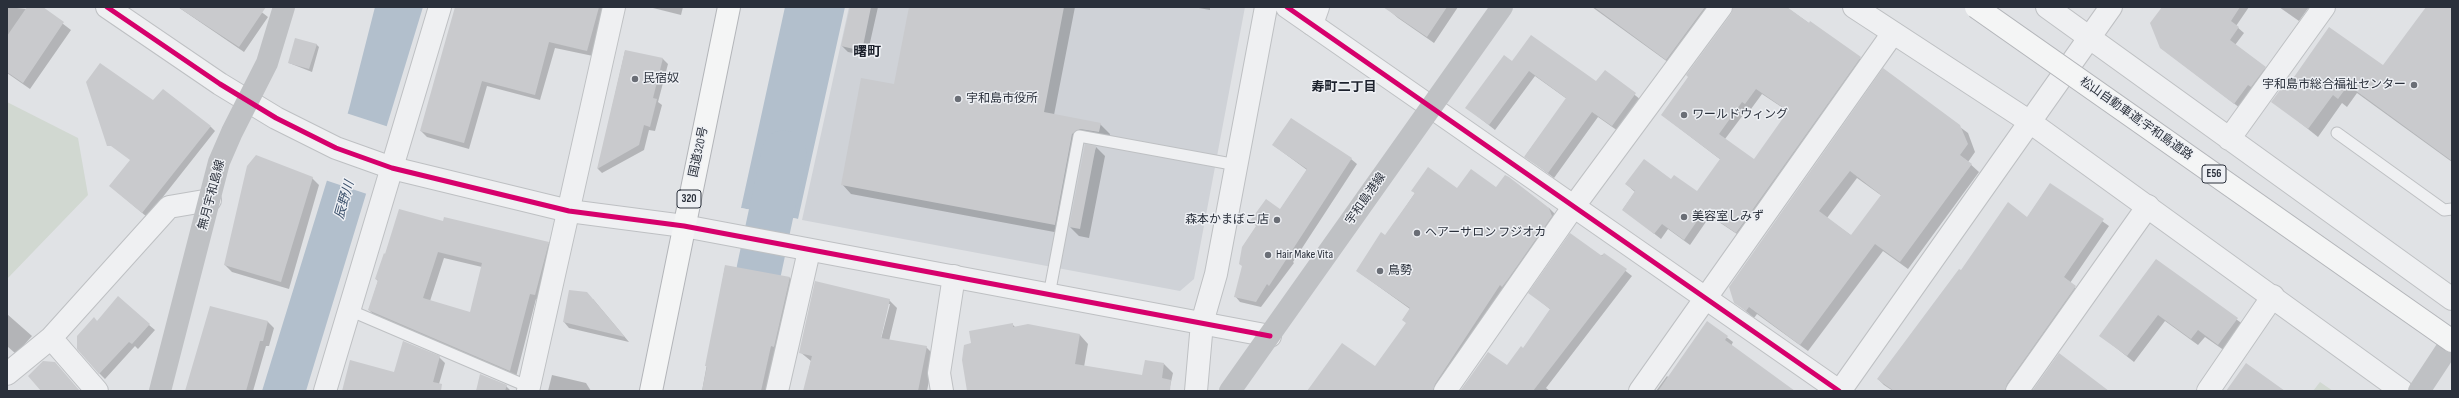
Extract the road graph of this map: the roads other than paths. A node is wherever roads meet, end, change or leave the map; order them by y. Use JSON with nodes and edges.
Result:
{"nodes":[{"id":1,"x":107,"y":7,"type":"edge"},
{"id":2,"x":284,"y":7,"type":"edge"},
{"id":3,"x":440,"y":7,"type":"edge"},
{"id":4,"x":614,"y":7,"type":"edge"},
{"id":5,"x":729,"y":7,"type":"edge"},
{"id":6,"x":1266,"y":7,"type":"edge"},
{"id":7,"x":1287,"y":7,"type":"edge"},
{"id":8,"x":1502,"y":7,"type":"edge"},
{"id":9,"x":1721,"y":7,"type":"edge"},
{"id":10,"x":1854,"y":7,"type":"edge"},
{"id":11,"x":1976,"y":7,"type":"edge"},
{"id":12,"x":2047,"y":7,"type":"edge"},
{"id":13,"x":2111,"y":7,"type":"edge"},
{"id":14,"x":2324,"y":7,"type":"edge"},
{"id":15,"x":1315,"y":16,"type":"edge"},
{"id":16,"x":1893,"y":33,"type":"junction"},
{"id":17,"x":2090,"y":36,"type":"junction"},
{"id":18,"x":248,"y":102,"type":"junction"},
{"id":19,"x":1431,"y":107,"type":"junction"},
{"id":20,"x":2030,"y":122,"type":"junction"},
{"id":21,"x":2337,"y":133,"type":"dead end"},
{"id":22,"x":2229,"y":140,"type":"junction"},
{"id":23,"x":1237,"y":165,"type":"junction"},
{"id":24,"x":387,"y":166,"type":"junction"},
{"id":25,"x":210,"y":200,"type":"junction"},
{"id":26,"x":1574,"y":206,"type":"junction"},
{"id":27,"x":2148,"y":206,"type":"junction"},
{"id":28,"x":2452,"y":209,"type":"edge"},
{"id":29,"x":569,"y":211,"type":"junction"},
{"id":30,"x":684,"y":226,"type":"junction"},
{"id":31,"x":801,"y":249,"type":"junction"},
{"id":32,"x":954,"y":276,"type":"junction"},
{"id":33,"x":1050,"y":294,"type":"junction"},
{"id":34,"x":2273,"y":296,"type":"junction"},
{"id":35,"x":1706,"y":297,"type":"junction"},
{"id":36,"x":2452,"y":300,"type":"edge"},
{"id":37,"x":349,"y":310,"type":"junction"},
{"id":38,"x":1202,"y":324,"type":"junction"},
{"id":39,"x":1270,"y":336,"type":"junction"},
{"id":40,"x":51,"y":338,"type":"junction"},
{"id":41,"x":2452,"y":341,"type":"edge"},
{"id":42,"x":7,"y":374,"type":"edge"},
{"id":43,"x":529,"y":389,"type":"edge"},
{"id":44,"x":97,"y":391,"type":"edge"},
{"id":45,"x":160,"y":391,"type":"edge"},
{"id":46,"x":325,"y":391,"type":"edge"},
{"id":47,"x":651,"y":391,"type":"edge"},
{"id":48,"x":777,"y":391,"type":"edge"},
{"id":49,"x":942,"y":391,"type":"edge"},
{"id":50,"x":1196,"y":391,"type":"edge"},
{"id":51,"x":1230,"y":391,"type":"edge"},
{"id":52,"x":1445,"y":391,"type":"edge"},
{"id":53,"x":1640,"y":391,"type":"edge"},
{"id":54,"x":1840,"y":391,"type":"edge"},
{"id":55,"x":2016,"y":391,"type":"edge"},
{"id":56,"x":2208,"y":391,"type":"edge"},
{"id":57,"x":2402,"y":391,"type":"edge"},
{"id":58,"x":2419,"y":391,"type":"edge"}],
"edges":[{"from":1,"to":18,"type":"street"},
{"from":2,"to":18,"type":"main road","name":"無月宇和島線"},
{"from":3,"to":24,"type":"street"},
{"from":4,"to":29,"type":"street"},
{"from":5,"to":30,"type":"highway","name":"国道320号","number":"320"},
{"from":6,"to":23,"type":"street"},
{"from":7,"to":15,"type":"street"},
{"from":8,"to":19,"type":"main road","name":"宇和島港線"},
{"from":9,"to":26,"type":"street"},
{"from":10,"to":16,"type":"street"},
{"from":11,"to":41,"type":"highway","name":"松山自動車道;宇和島道路","number":"E56","bridge":true},
{"from":12,"to":17,"type":"street"},
{"from":13,"to":17,"type":"street"},
{"from":14,"to":22,"type":"street"},
{"from":15,"to":19,"type":"street"},
{"from":16,"to":20,"type":"street"},
{"from":16,"to":35,"type":"street"},
{"from":17,"to":20,"type":"street"},
{"from":17,"to":22,"type":"street"},
{"from":18,"to":24,"type":"street"},
{"from":18,"to":25,"type":"main road","name":"無月宇和島線"},
{"from":19,"to":26,"type":"street"},
{"from":19,"to":39,"type":"main road","name":"宇和島港線"},
{"from":20,"to":27,"type":"street"},
{"from":20,"to":54,"type":"street"},
{"from":21,"to":28,"type":"lane"},
{"from":22,"to":36,"type":"street"},
{"from":23,"to":33,"type":"lane"},
{"from":23,"to":38,"type":"street"},
{"from":24,"to":29,"type":"street"},
{"from":24,"to":37,"type":"street"},
{"from":25,"to":40,"type":"street"},
{"from":25,"to":45,"type":"main road","name":"無月宇和島線"},
{"from":26,"to":35,"type":"street"},
{"from":26,"to":52,"type":"street"},
{"from":27,"to":34,"type":"street"},
{"from":27,"to":55,"type":"street"},
{"from":29,"to":30,"type":"street"},
{"from":29,"to":43,"type":"street"},
{"from":30,"to":31,"type":"street"},
{"from":30,"to":47,"type":"highway","name":"国道320号","number":"320"},
{"from":31,"to":32,"type":"street"},
{"from":31,"to":48,"type":"street"},
{"from":32,"to":33,"type":"street"},
{"from":32,"to":49,"type":"street"},
{"from":33,"to":38,"type":"street"},
{"from":34,"to":56,"type":"street"},
{"from":34,"to":57,"type":"street"},
{"from":35,"to":53,"type":"street"},
{"from":35,"to":54,"type":"street"},
{"from":37,"to":43,"type":"lane"},
{"from":37,"to":46,"type":"street"},
{"from":38,"to":39,"type":"street"},
{"from":38,"to":50,"type":"street"},
{"from":39,"to":51,"type":"main road","name":"宇和島港線"},
{"from":40,"to":42,"type":"street"},
{"from":40,"to":44,"type":"street"},
{"from":41,"to":58,"type":"main road"}]}
